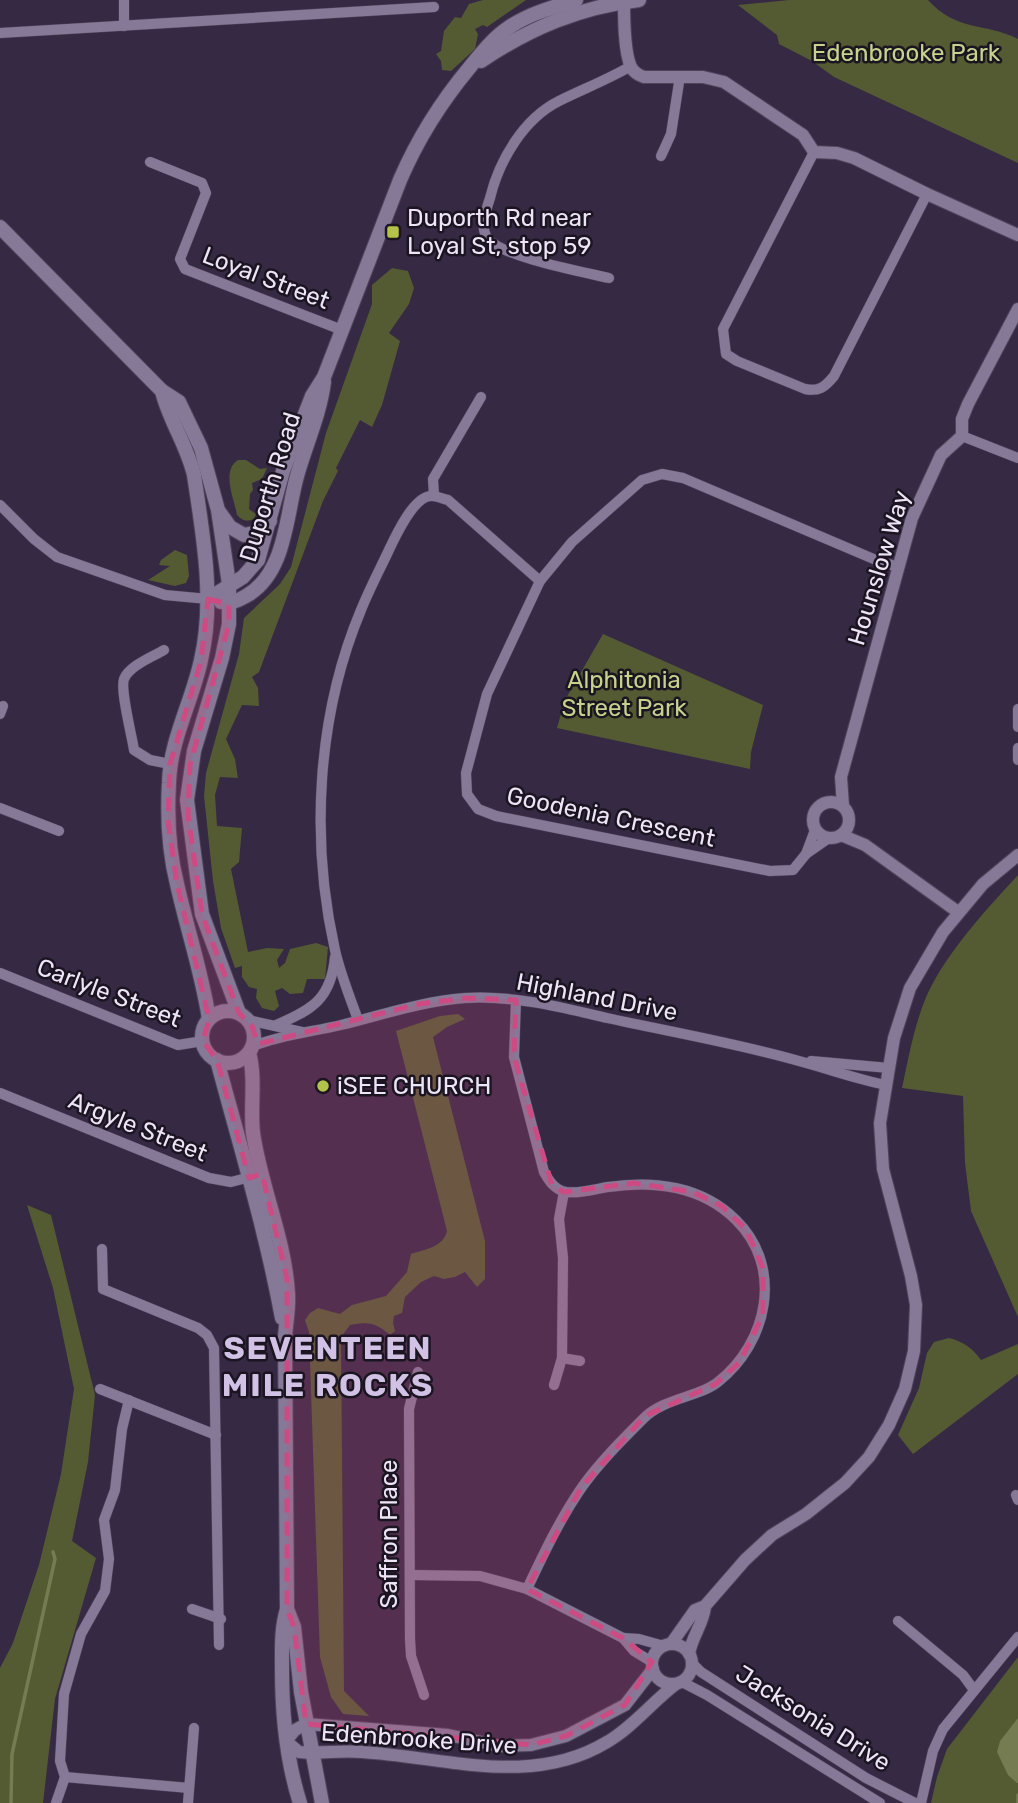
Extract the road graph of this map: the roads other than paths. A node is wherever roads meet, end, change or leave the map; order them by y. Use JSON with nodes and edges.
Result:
{"nodes":[{"id":1,"x":124,"y":0,"type":"edge"},
{"id":2,"x":576,"y":0,"type":"edge"},
{"id":3,"x":639,"y":0,"type":"edge"},
{"id":4,"x":624,"y":1,"type":"edge"},
{"id":5,"x":434,"y":6,"type":"dead end"},
{"id":6,"x":124,"y":26,"type":"junction"},
{"id":7,"x":0,"y":33,"type":"edge"},
{"id":8,"x":631,"y":66,"type":"junction"},
{"id":9,"x":468,"y":69,"type":"junction"},
{"id":10,"x":680,"y":76,"type":"junction"},
{"id":11,"x":814,"y":152,"type":"junction"},
{"id":12,"x":661,"y":156,"type":"dead end"},
{"id":13,"x":150,"y":162,"type":"dead end"},
{"id":14,"x":926,"y":194,"type":"junction"},
{"id":15,"x":0,"y":227,"type":"edge"},
{"id":16,"x":1018,"y":235,"type":"edge"},
{"id":17,"x":609,"y":278,"type":"dead end"},
{"id":18,"x":1018,"y":309,"type":"edge"},
{"id":19,"x":342,"y":330,"type":"junction"},
{"id":20,"x":324,"y":377,"type":"junction"},
{"id":21,"x":162,"y":391,"type":"junction"},
{"id":22,"x":481,"y":397,"type":"dead end"},
{"id":23,"x":962,"y":436,"type":"junction"},
{"id":24,"x":1018,"y":458,"type":"edge"},
{"id":25,"x":434,"y":495,"type":"junction"},
{"id":26,"x":0,"y":505,"type":"edge"},
{"id":27,"x":218,"y":510,"type":"junction"},
{"id":28,"x":271,"y":520,"type":"junction"},
{"id":29,"x":898,"y":567,"type":"junction"},
{"id":30,"x":540,"y":581,"type":"junction"},
{"id":31,"x":229,"y":584,"type":"junction"},
{"id":32,"x":208,"y":599,"type":"junction"},
{"id":33,"x":229,"y":604,"type":"junction"},
{"id":34,"x":164,"y":650,"type":"dead end"},
{"id":35,"x":1018,"y":709,"type":"edge"},
{"id":36,"x":1018,"y":727,"type":"edge"},
{"id":37,"x":1018,"y":748,"type":"edge"},
{"id":38,"x":1018,"y":760,"type":"edge"},
{"id":39,"x":170,"y":764,"type":"junction"},
{"id":40,"x":841,"y":777,"type":"junction"},
{"id":41,"x":823,"y":804,"type":"junction"},
{"id":42,"x":843,"y":807,"type":"junction"},
{"id":43,"x":0,"y":808,"type":"edge"},
{"id":44,"x":849,"y":822,"type":"junction"},
{"id":45,"x":815,"y":830,"type":"junction"},
{"id":46,"x":59,"y":831,"type":"dead end"},
{"id":47,"x":835,"y":837,"type":"junction"},
{"id":48,"x":865,"y":845,"type":"junction"},
{"id":49,"x":806,"y":854,"type":"junction"},
{"id":50,"x":1018,"y":855,"type":"edge"},
{"id":51,"x":958,"y":912,"type":"junction"},
{"id":52,"x":336,"y":953,"type":"junction"},
{"id":53,"x":0,"y":972,"type":"edge"},
{"id":54,"x":516,"y":1000,"type":"junction"},
{"id":55,"x":243,"y":1016,"type":"junction"},
{"id":56,"x":209,"y":1019,"type":"junction"},
{"id":57,"x":358,"y":1020,"type":"junction"},
{"id":58,"x":276,"y":1025,"type":"junction"},
{"id":59,"x":303,"y":1032,"type":"junction"},
{"id":60,"x":203,"y":1041,"type":"junction"},
{"id":61,"x":251,"y":1050,"type":"junction"},
{"id":62,"x":217,"y":1060,"type":"junction"},
{"id":63,"x":800,"y":1061,"type":"junction"},
{"id":64,"x":889,"y":1068,"type":"junction"},
{"id":65,"x":886,"y":1085,"type":"junction"},
{"id":66,"x":0,"y":1093,"type":"edge"},
{"id":67,"x":256,"y":1176,"type":"junction"},
{"id":68,"x":564,"y":1192,"type":"junction"},
{"id":69,"x":102,"y":1249,"type":"dead end"},
{"id":70,"x":562,"y":1358,"type":"junction"},
{"id":71,"x":580,"y":1361,"type":"dead end"},
{"id":72,"x":418,"y":1372,"type":"dead end"},
{"id":73,"x":554,"y":1385,"type":"dead end"},
{"id":74,"x":100,"y":1389,"type":"dead end"},
{"id":75,"x":129,"y":1401,"type":"junction"},
{"id":76,"x":216,"y":1435,"type":"junction"},
{"id":77,"x":411,"y":1575,"type":"junction"},
{"id":78,"x":527,"y":1589,"type":"junction"},
{"id":79,"x":705,"y":1606,"type":"junction"},
{"id":80,"x":192,"y":1609,"type":"dead end"},
{"id":81,"x":287,"y":1609,"type":"junction"},
{"id":82,"x":221,"y":1619,"type":"junction"},
{"id":83,"x":898,"y":1620,"type":"dead end"},
{"id":84,"x":1018,"y":1637,"type":"edge"},
{"id":85,"x":624,"y":1638,"type":"junction"},
{"id":86,"x":219,"y":1645,"type":"dead end"},
{"id":87,"x":667,"y":1645,"type":"junction"},
{"id":88,"x":690,"y":1658,"type":"junction"},
{"id":89,"x":652,"y":1666,"type":"junction"},
{"id":90,"x":679,"y":1683,"type":"junction"},
{"id":91,"x":974,"y":1690,"type":"junction"},
{"id":92,"x":424,"y":1695,"type":"dead end"},
{"id":93,"x":306,"y":1724,"type":"junction"},
{"id":94,"x":194,"y":1728,"type":"dead end"},
{"id":95,"x":286,"y":1741,"type":"junction"},
{"id":96,"x":313,"y":1754,"type":"junction"},
{"id":97,"x":65,"y":1777,"type":"junction"},
{"id":98,"x":189,"y":1788,"type":"junction"},
{"id":99,"x":56,"y":1803,"type":"edge"},
{"id":100,"x":188,"y":1803,"type":"edge"},
{"id":101,"x":300,"y":1803,"type":"edge"},
{"id":102,"x":322,"y":1803,"type":"edge"},
{"id":103,"x":880,"y":1803,"type":"edge"},
{"id":104,"x":915,"y":1803,"type":"edge"},
{"id":105,"x":921,"y":1803,"type":"edge"}],
"edges":[{"from":1,"to":6,"type":"street"},
{"from":2,"to":9,"type":"main road","name":"Duporth Road"},
{"from":3,"to":4,"type":"main road"},
{"from":4,"to":8,"type":"street"},
{"from":4,"to":9,"type":"main road"},
{"from":5,"to":6,"type":"street"},
{"from":6,"to":7,"type":"street"},
{"from":8,"to":10,"type":"street"},
{"from":8,"to":17,"type":"street"},
{"from":9,"to":19,"type":"main road","name":"Duporth Road"},
{"from":10,"to":11,"type":"street"},
{"from":10,"to":12,"type":"street"},
{"from":11,"to":14,"type":"street"},
{"from":11,"to":14,"type":"street"},
{"from":13,"to":19,"type":"street","name":"Loyal Street"},
{"from":14,"to":16,"type":"street"},
{"from":15,"to":21,"type":"main road"},
{"from":18,"to":23,"type":"street"},
{"from":19,"to":20,"type":"main road","name":"Duporth Road"},
{"from":20,"to":28,"type":"main road","name":"Duporth Road"},
{"from":20,"to":33,"type":"main road","name":"Duporth Road"},
{"from":21,"to":27,"type":"main road"},
{"from":21,"to":32,"type":"main road"},
{"from":22,"to":25,"type":"street"},
{"from":23,"to":24,"type":"street"},
{"from":23,"to":29,"type":"street","name":"Hounslow Way"},
{"from":25,"to":30,"type":"street"},
{"from":25,"to":52,"type":"street"},
{"from":26,"to":32,"type":"street"},
{"from":27,"to":28,"type":"main road"},
{"from":27,"to":31,"type":"main road"},
{"from":28,"to":31,"type":"main road","name":"Duporth Road"},
{"from":29,"to":30,"type":"street","name":"Goodenia Crescent"},
{"from":29,"to":40,"type":"street","name":"Hounslow Way"},
{"from":30,"to":49,"type":"street","name":"Goodenia Crescent"},
{"from":31,"to":32,"type":"main road","name":"Duporth Road"},
{"from":31,"to":33,"type":"main road"},
{"from":32,"to":33,"type":"main road"},
{"from":32,"to":39,"type":"main road"},
{"from":33,"to":55,"type":"main road"},
{"from":34,"to":39,"type":"street"},
{"from":35,"to":36,"type":"street"},
{"from":37,"to":38,"type":"street"},
{"from":39,"to":56,"type":"main road"},
{"from":40,"to":41,"type":"street","name":"Hounslow Way"},
{"from":40,"to":42,"type":"street","name":"Hounslow Way"},
{"from":41,"to":42,"type":"street"},
{"from":41,"to":45,"type":"street"},
{"from":42,"to":44,"type":"street"},
{"from":43,"to":46,"type":"street"},
{"from":44,"to":47,"type":"street"},
{"from":44,"to":48,"type":"street"},
{"from":45,"to":47,"type":"street"},
{"from":45,"to":49,"type":"street"},
{"from":47,"to":48,"type":"street"},
{"from":47,"to":49,"type":"street","name":"Goodenia Crescent"},
{"from":48,"to":51,"type":"street"},
{"from":50,"to":51,"type":"street"},
{"from":51,"to":64,"type":"street"},
{"from":52,"to":57,"type":"street"},
{"from":52,"to":58,"type":"street"},
{"from":53,"to":60,"type":"street","name":"Carlyle Street"},
{"from":54,"to":57,"type":"street","name":"Highland Drive"},
{"from":54,"to":63,"type":"street","name":"Highland Drive"},
{"from":54,"to":68,"type":"street"},
{"from":55,"to":56,"type":"main road"},
{"from":55,"to":58,"type":"street","name":"Highland Drive"},
{"from":55,"to":61,"type":"main road"},
{"from":56,"to":60,"type":"main road"},
{"from":57,"to":59,"type":"street","name":"Highland Drive"},
{"from":58,"to":59,"type":"street","name":"Highland Drive"},
{"from":59,"to":61,"type":"street","name":"Highland Drive"},
{"from":60,"to":62,"type":"main road"},
{"from":61,"to":62,"type":"main road"},
{"from":61,"to":67,"type":"main road"},
{"from":62,"to":67,"type":"main road"},
{"from":63,"to":64,"type":"street","name":"Highland Drive"},
{"from":63,"to":65,"type":"street","name":"Highland Drive"},
{"from":64,"to":65,"type":"street"},
{"from":65,"to":79,"type":"street"},
{"from":66,"to":67,"type":"street","name":"Argyle Street"},
{"from":67,"to":81,"type":"main road"},
{"from":68,"to":70,"type":"street"},
{"from":68,"to":78,"type":"street"},
{"from":69,"to":76,"type":"street"},
{"from":70,"to":71,"type":"street"},
{"from":70,"to":73,"type":"street"},
{"from":72,"to":77,"type":"street","name":"Saffron Place"},
{"from":74,"to":75,"type":"street"},
{"from":75,"to":76,"type":"street"},
{"from":75,"to":97,"type":"street"},
{"from":76,"to":82,"type":"street"},
{"from":77,"to":78,"type":"street"},
{"from":77,"to":92,"type":"street","name":"Saffron Place"},
{"from":78,"to":85,"type":"street"},
{"from":79,"to":87,"type":"street"},
{"from":79,"to":88,"type":"street"},
{"from":80,"to":82,"type":"street"},
{"from":81,"to":93,"type":"main road"},
{"from":81,"to":95,"type":"main road"},
{"from":82,"to":86,"type":"street"},
{"from":83,"to":91,"type":"street"},
{"from":84,"to":91,"type":"street"},
{"from":85,"to":87,"type":"street"},
{"from":85,"to":89,"type":"street"},
{"from":87,"to":88,"type":"street"},
{"from":87,"to":89,"type":"street"},
{"from":88,"to":90,"type":"street"},
{"from":88,"to":104,"type":"street","name":"Jacksonia Drive"},
{"from":89,"to":90,"type":"street"},
{"from":89,"to":93,"type":"street","name":"Edenbrooke Drive"},
{"from":90,"to":96,"type":"street","name":"Edenbrooke Drive"},
{"from":90,"to":103,"type":"street","name":"Jacksonia Drive"},
{"from":91,"to":105,"type":"street"},
{"from":93,"to":95,"type":"street","name":"Edenbrooke Drive"},
{"from":93,"to":96,"type":"main road"},
{"from":94,"to":98,"type":"street"},
{"from":95,"to":96,"type":"street","name":"Edenbrooke Drive"},
{"from":95,"to":101,"type":"main road"},
{"from":96,"to":102,"type":"main road"},
{"from":97,"to":98,"type":"street"},
{"from":97,"to":99,"type":"street"},
{"from":98,"to":100,"type":"street"}]}
